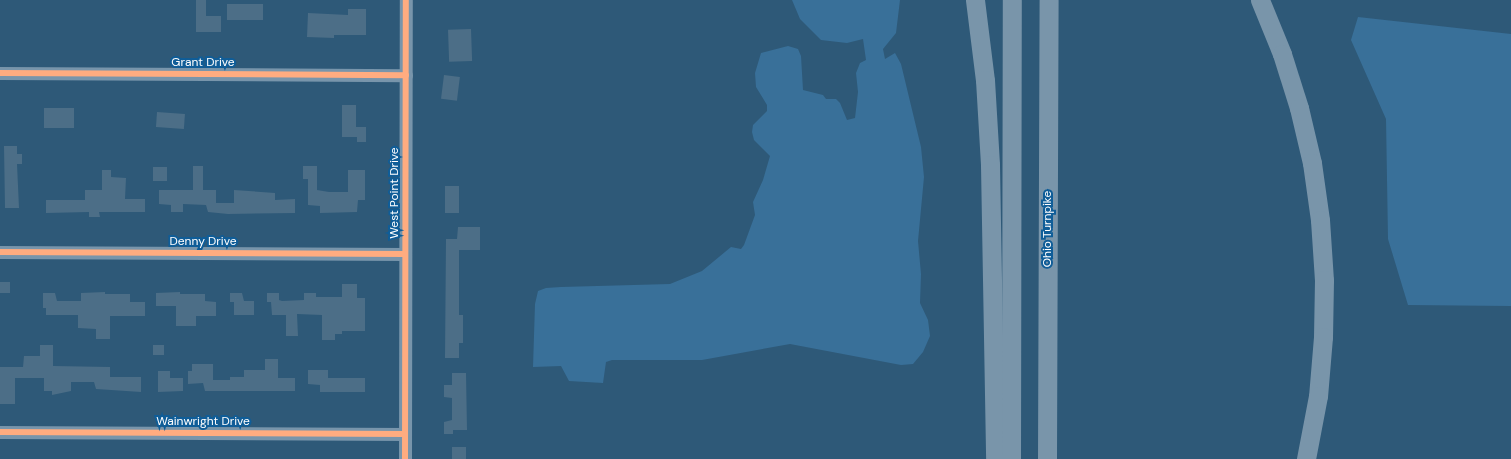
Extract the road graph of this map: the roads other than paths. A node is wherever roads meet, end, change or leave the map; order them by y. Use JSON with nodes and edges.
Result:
{"nodes":[{"id":1,"x":406,"y":0,"type":"edge"},
{"id":2,"x":975,"y":0,"type":"edge"},
{"id":3,"x":1012,"y":0,"type":"edge"},
{"id":4,"x":1049,"y":0,"type":"edge"},
{"id":5,"x":1260,"y":0,"type":"edge"},
{"id":6,"x":0,"y":73,"type":"edge"},
{"id":7,"x":406,"y":75,"type":"junction"},
{"id":8,"x":0,"y":252,"type":"edge"},
{"id":9,"x":405,"y":254,"type":"junction"},
{"id":10,"x":0,"y":432,"type":"edge"},
{"id":11,"x":405,"y":434,"type":"junction"},
{"id":12,"x":405,"y":459,"type":"edge"},
{"id":13,"x":995,"y":459,"type":"edge"},
{"id":14,"x":1011,"y":459,"type":"edge"},
{"id":15,"x":1047,"y":459,"type":"edge"},
{"id":16,"x":1306,"y":459,"type":"edge"}],
"edges":[{"from":1,"to":7,"type":"street","name":"West Point Drive"},
{"from":2,"to":13,"type":"highway"},
{"from":3,"to":14,"type":"highway"},
{"from":4,"to":15,"type":"highway","name":"Ohio Turnpike"},
{"from":5,"to":16,"type":"highway"},
{"from":6,"to":7,"type":"street","name":"Grant Drive"},
{"from":7,"to":9,"type":"street","name":"West Point Drive"},
{"from":8,"to":9,"type":"street","name":"Denny Drive"},
{"from":9,"to":11,"type":"street","name":"West Point Drive"},
{"from":10,"to":11,"type":"street","name":"Wainwright Drive"},
{"from":11,"to":12,"type":"street","name":"West Point Drive"}]}
